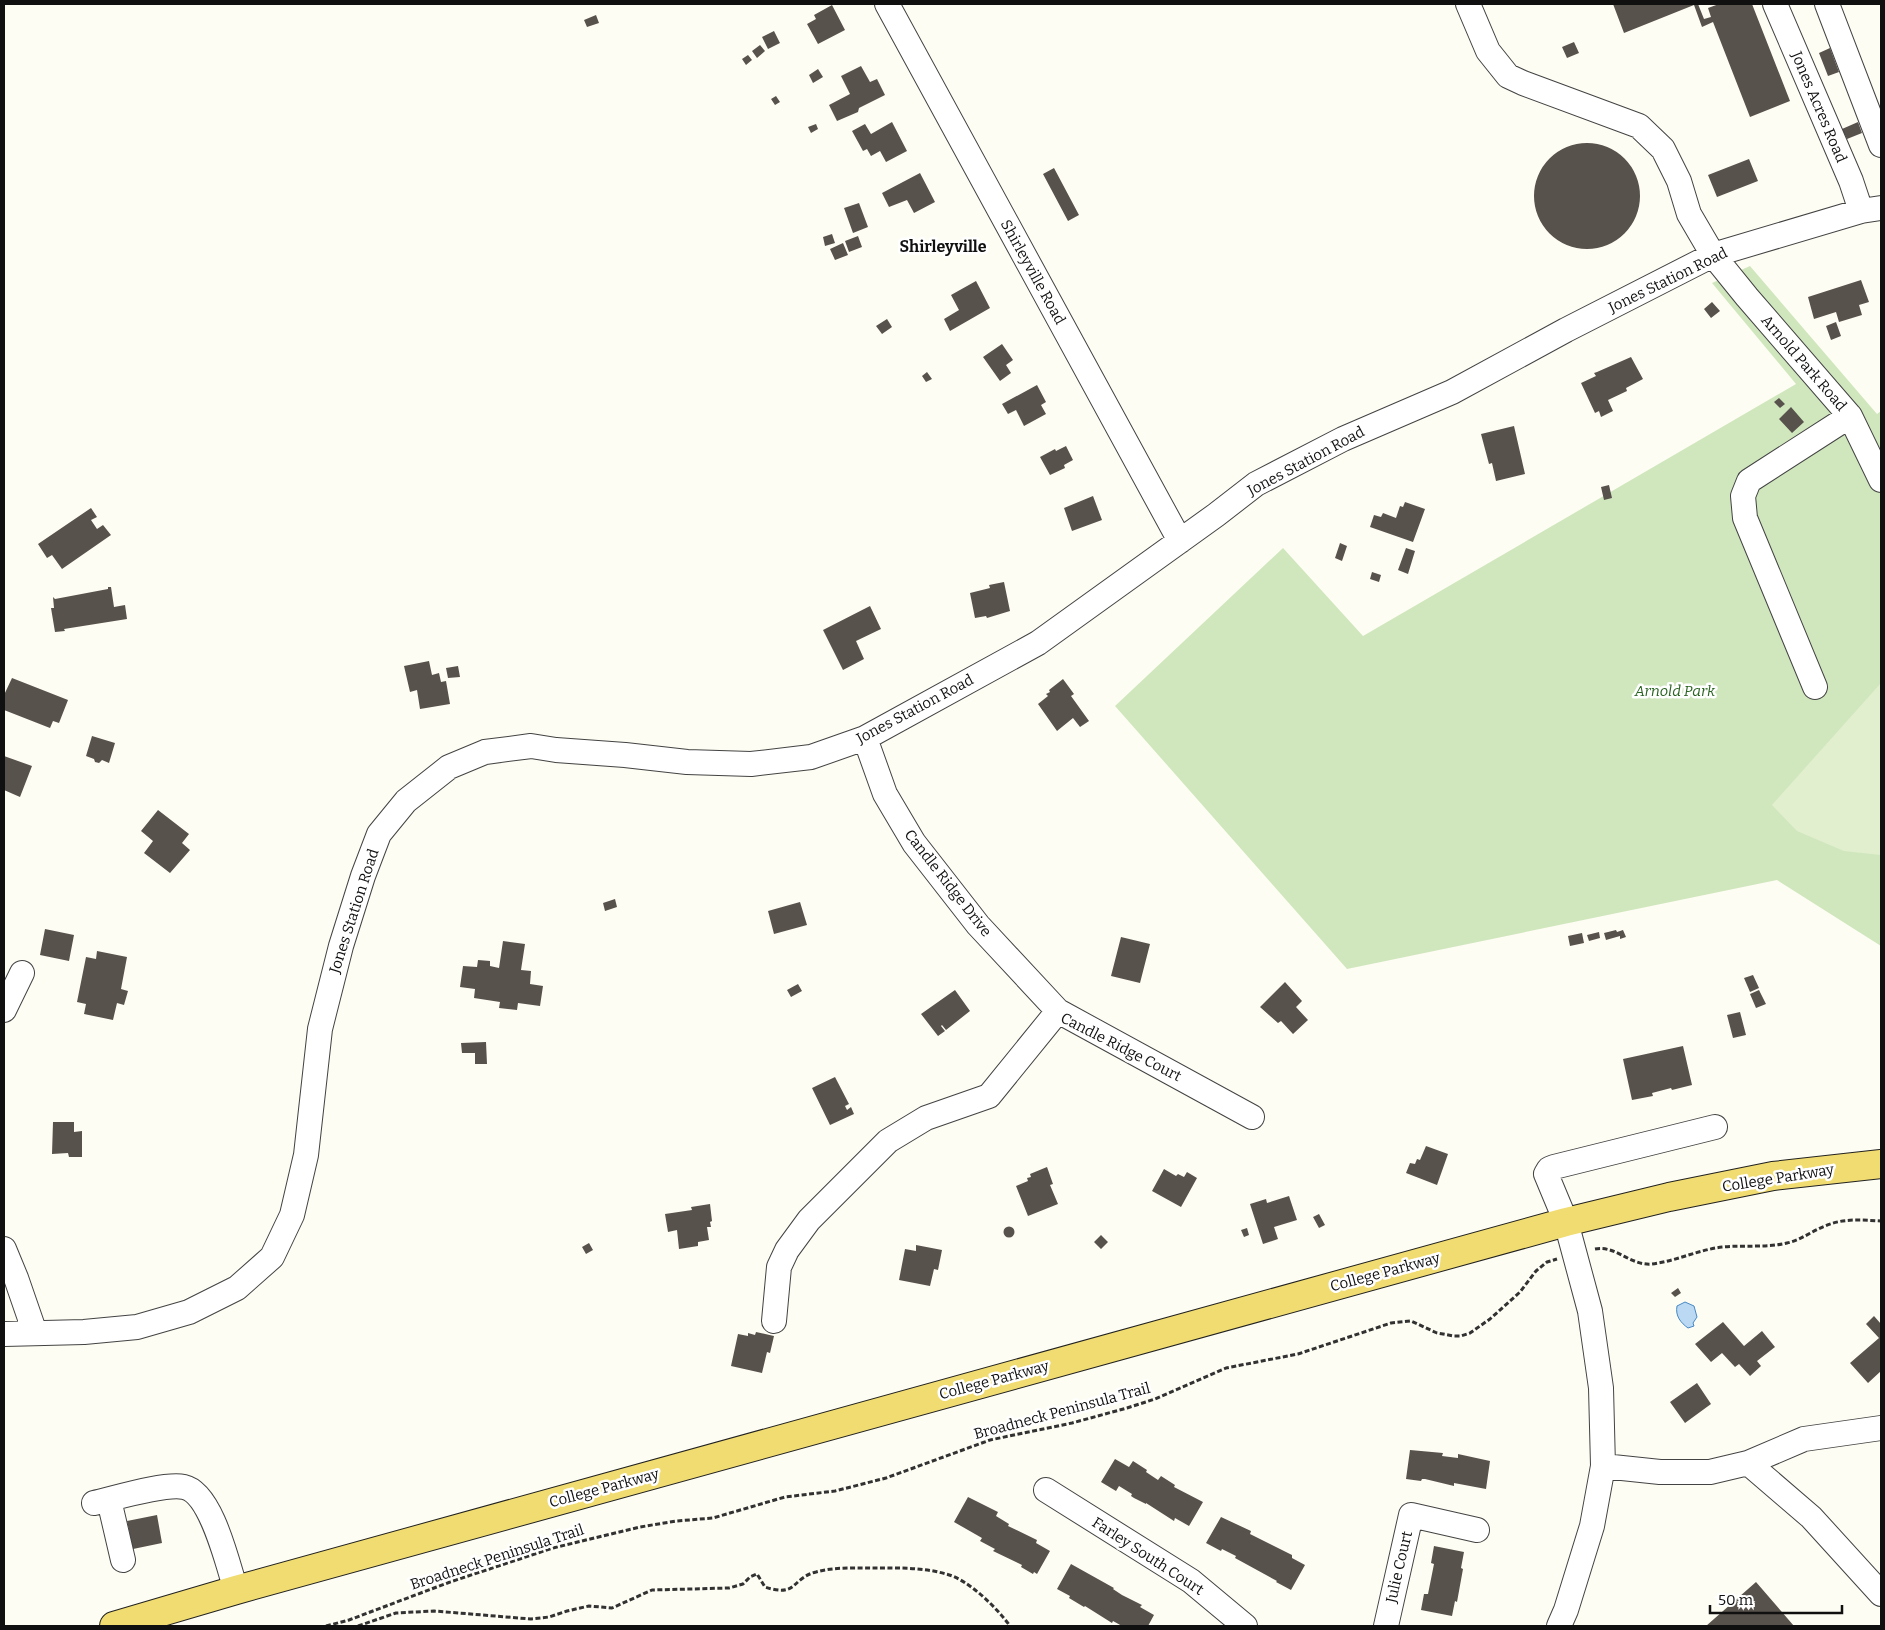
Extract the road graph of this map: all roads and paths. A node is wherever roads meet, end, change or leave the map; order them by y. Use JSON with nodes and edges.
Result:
{"nodes":[{"id":1,"x":887,"y":4,"type":"edge"},
{"id":2,"x":1468,"y":4,"type":"edge"},
{"id":3,"x":1775,"y":4,"type":"edge"},
{"id":4,"x":1827,"y":4,"type":"edge"},
{"id":5,"x":1881,"y":145,"type":"edge"},
{"id":6,"x":1871,"y":210,"type":"edge"},
{"id":7,"x":1712,"y":255,"type":"junction"},
{"id":8,"x":1850,"y":416,"type":"junction"},
{"id":9,"x":1881,"y":480,"type":"edge"},
{"id":10,"x":1180,"y":541,"type":"junction"},
{"id":11,"x":1815,"y":687,"type":"dead end"},
{"id":12,"x":865,"y":738,"type":"junction"},
{"id":13,"x":22,"y":974,"type":"dead end"},
{"id":14,"x":4,"y":1010,"type":"edge"},
{"id":15,"x":1058,"y":1011,"type":"junction"},
{"id":16,"x":1252,"y":1117,"type":"dead end"},
{"id":17,"x":1715,"y":1127,"type":"dead end"},
{"id":18,"x":1881,"y":1164,"type":"edge"},
{"id":19,"x":1881,"y":1221,"type":"edge"},
{"id":20,"x":1566,"y":1222,"type":"junction"},
{"id":21,"x":1597,"y":1248,"type":"dead end"},
{"id":22,"x":4,"y":1249,"type":"edge"},
{"id":23,"x":1547,"y":1262,"type":"dead end"},
{"id":24,"x":774,"y":1322,"type":"dead end"},
{"id":25,"x":35,"y":1333,"type":"junction"},
{"id":26,"x":4,"y":1334,"type":"edge"},
{"id":27,"x":1881,"y":1428,"type":"edge"},
{"id":28,"x":1748,"y":1463,"type":"junction"},
{"id":29,"x":1603,"y":1466,"type":"junction"},
{"id":30,"x":1046,"y":1490,"type":"dead end"},
{"id":31,"x":1477,"y":1530,"type":"dead end"},
{"id":32,"x":123,"y":1560,"type":"dead end"},
{"id":33,"x":236,"y":1590,"type":"junction"},
{"id":34,"x":1881,"y":1594,"type":"edge"},
{"id":35,"x":114,"y":1626,"type":"edge"},
{"id":36,"x":326,"y":1626,"type":"edge"},
{"id":37,"x":358,"y":1626,"type":"edge"},
{"id":38,"x":1010,"y":1626,"type":"edge"},
{"id":39,"x":1245,"y":1626,"type":"edge"},
{"id":40,"x":1386,"y":1626,"type":"edge"},
{"id":41,"x":1559,"y":1626,"type":"edge"}],
"edges":[{"from":1,"to":10,"type":"street","name":"Shirleyville Road"},
{"from":2,"to":7,"type":"street","name":"Arnold Park Road"},
{"from":3,"to":6,"type":"street","name":"Jones Acres Road"},
{"from":4,"to":5,"type":"street"},
{"from":6,"to":7,"type":"street","name":"Jones Station Road"},
{"from":7,"to":8,"type":"street","name":"Arnold Park Road"},
{"from":7,"to":10,"type":"street","name":"Jones Station Road"},
{"from":8,"to":9,"type":"street","name":"Arnold Park Road"},
{"from":8,"to":11,"type":"street"},
{"from":10,"to":12,"type":"street","name":"Jones Station Road"},
{"from":12,"to":15,"type":"street","name":"Candle Ridge Drive"},
{"from":12,"to":25,"type":"street","name":"Jones Station Road"},
{"from":13,"to":14,"type":"street"},
{"from":15,"to":16,"type":"street","name":"Candle Ridge Court"},
{"from":15,"to":24,"type":"street","name":"Candle Ridge Court"},
{"from":17,"to":20,"type":"street"},
{"from":18,"to":20,"type":"main road","name":"College Parkway"},
{"from":19,"to":21,"type":"path"},
{"from":20,"to":29,"type":"street"},
{"from":20,"to":33,"type":"main road","name":"College Parkway"},
{"from":22,"to":25,"type":"street"},
{"from":23,"to":36,"type":"path","name":"Broadneck Peninsula Trail"},
{"from":25,"to":26,"type":"street","name":"Jones Station Road"},
{"from":27,"to":28,"type":"street"},
{"from":28,"to":29,"type":"street"},
{"from":28,"to":34,"type":"street"},
{"from":29,"to":41,"type":"street"},
{"from":30,"to":39,"type":"street","name":"Farley South Court"},
{"from":31,"to":40,"type":"street","name":"Julie Court"},
{"from":32,"to":33,"type":"street"},
{"from":33,"to":35,"type":"main road","name":"College Parkway"},
{"from":37,"to":38,"type":"path"}]}
